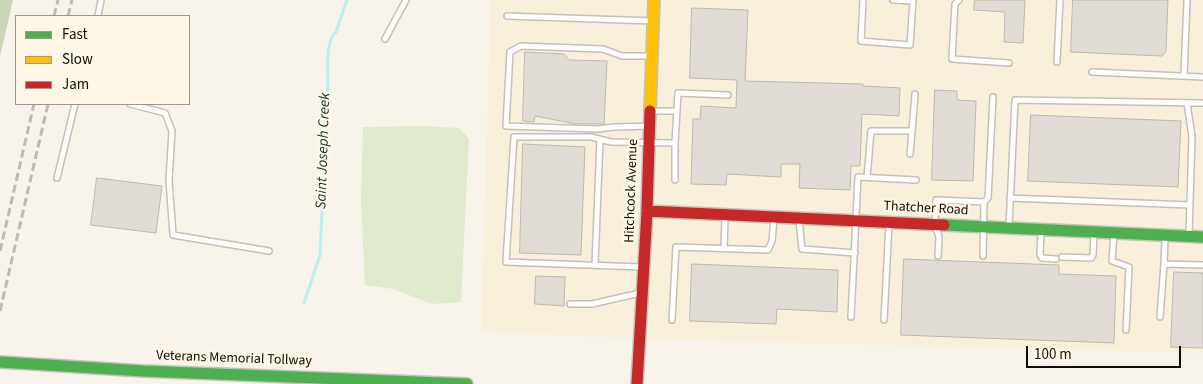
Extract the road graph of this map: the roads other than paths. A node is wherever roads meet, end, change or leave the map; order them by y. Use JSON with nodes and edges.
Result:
{"nodes":[{"id":1,"x":101,"y":0,"type":"edge"},
{"id":2,"x":406,"y":0,"type":"edge"},
{"id":3,"x":654,"y":0,"type":"edge"},
{"id":4,"x":863,"y":0,"type":"edge"},
{"id":5,"x":892,"y":0,"type":"edge"},
{"id":6,"x":913,"y":0,"type":"edge"},
{"id":7,"x":959,"y":0,"type":"edge"},
{"id":8,"x":1060,"y":0,"type":"edge"},
{"id":9,"x":1187,"y":0,"type":"edge"},
{"id":10,"x":98,"y":15,"type":"edge"},
{"id":11,"x":507,"y":16,"type":"dead end"},
{"id":12,"x":653,"y":21,"type":"junction"},
{"id":13,"x":385,"y":39,"type":"dead end"},
{"id":14,"x":652,"y":56,"type":"junction"},
{"id":15,"x":1057,"y":62,"type":"dead end"},
{"id":16,"x":1009,"y":63,"type":"dead end"},
{"id":17,"x":1092,"y":72,"type":"dead end"},
{"id":18,"x":1184,"y":76,"type":"junction"},
{"id":19,"x":1203,"y":77,"type":"edge"},
{"id":20,"x":728,"y":94,"type":"dead end"},
{"id":21,"x":915,"y":94,"type":"dead end"},
{"id":22,"x":993,"y":97,"type":"dead end"},
{"id":23,"x":1187,"y":103,"type":"junction"},
{"id":24,"x":1203,"y":103,"type":"edge"},
{"id":25,"x":76,"y":105,"type":"edge"},
{"id":26,"x":134,"y":105,"type":"edge"},
{"id":27,"x":650,"y":111,"type":"junction"},
{"id":28,"x":677,"y":111,"type":"junction"},
{"id":29,"x":650,"y":126,"type":"junction"},
{"id":30,"x":912,"y":131,"type":"junction"},
{"id":31,"x":600,"y":139,"type":"junction"},
{"id":32,"x":649,"y":142,"type":"junction"},
{"id":33,"x":675,"y":143,"type":"junction"},
{"id":34,"x":910,"y":154,"type":"dead end"},
{"id":35,"x":57,"y":178,"type":"dead end"},
{"id":36,"x":867,"y":178,"type":"junction"},
{"id":37,"x":675,"y":180,"type":"dead end"},
{"id":38,"x":916,"y":180,"type":"dead end"},
{"id":39,"x":1010,"y":198,"type":"junction"},
{"id":40,"x":984,"y":202,"type":"junction"},
{"id":41,"x":1190,"y":205,"type":"junction"},
{"id":42,"x":647,"y":211,"type":"junction"},
{"id":43,"x":725,"y":214,"type":"junction"},
{"id":44,"x":774,"y":217,"type":"junction"},
{"id":45,"x":799,"y":218,"type":"junction"},
{"id":46,"x":856,"y":220,"type":"junction"},
{"id":47,"x":889,"y":222,"type":"junction"},
{"id":48,"x":934,"y":224,"type":"junction"},
{"id":49,"x":984,"y":226,"type":"junction"},
{"id":50,"x":1009,"y":228,"type":"junction"},
{"id":51,"x":1041,"y":229,"type":"junction"},
{"id":52,"x":1095,"y":232,"type":"junction"},
{"id":53,"x":1114,"y":232,"type":"junction"},
{"id":54,"x":1165,"y":235,"type":"junction"},
{"id":55,"x":1189,"y":236,"type":"junction"},
{"id":56,"x":1203,"y":236,"type":"edge"},
{"id":57,"x":724,"y":248,"type":"junction"},
{"id":58,"x":269,"y":251,"type":"dead end"},
{"id":59,"x":855,"y":253,"type":"junction"},
{"id":60,"x":938,"y":256,"type":"dead end"},
{"id":61,"x":983,"y":256,"type":"dead end"},
{"id":62,"x":1062,"y":257,"type":"dead end"},
{"id":63,"x":1056,"y":259,"type":"dead end"},
{"id":64,"x":1164,"y":264,"type":"junction"},
{"id":65,"x":596,"y":265,"type":"junction"},
{"id":66,"x":1203,"y":266,"type":"edge"},
{"id":67,"x":644,"y":267,"type":"junction"},
{"id":68,"x":643,"y":292,"type":"junction"},
{"id":69,"x":570,"y":304,"type":"dead end"},
{"id":70,"x":852,"y":317,"type":"dead end"},
{"id":71,"x":1160,"y":317,"type":"dead end"},
{"id":72,"x":672,"y":320,"type":"dead end"},
{"id":73,"x":884,"y":320,"type":"dead end"},
{"id":74,"x":1126,"y":330,"type":"dead end"},
{"id":75,"x":54,"y":355,"type":"dead end"},
{"id":76,"x":0,"y":362,"type":"edge"},
{"id":77,"x":88,"y":368,"type":"junction"},
{"id":78,"x":467,"y":384,"type":"edge"},
{"id":79,"x":637,"y":384,"type":"edge"}],
"edges":[{"from":1,"to":10,"type":"lane"},
{"from":2,"to":13,"type":"lane"},
{"from":3,"to":12,"type":"main road","name":"Hitchcock Avenue"},
{"from":4,"to":6,"type":"lane"},
{"from":5,"to":6,"type":"lane"},
{"from":7,"to":16,"type":"lane"},
{"from":8,"to":15,"type":"lane"},
{"from":9,"to":18,"type":"lane"},
{"from":11,"to":12,"type":"lane"},
{"from":12,"to":14,"type":"main road","name":"Hitchcock Avenue"},
{"from":14,"to":27,"type":"main road","name":"Hitchcock Avenue"},
{"from":14,"to":29,"type":"lane"},
{"from":17,"to":18,"type":"lane"},
{"from":18,"to":19,"type":"lane"},
{"from":20,"to":28,"type":"lane"},
{"from":21,"to":30,"type":"lane"},
{"from":22,"to":40,"type":"lane"},
{"from":23,"to":24,"type":"lane"},
{"from":23,"to":39,"type":"lane"},
{"from":23,"to":41,"type":"lane"},
{"from":25,"to":35,"type":"lane"},
{"from":26,"to":58,"type":"lane"},
{"from":27,"to":28,"type":"lane"},
{"from":27,"to":29,"type":"main road","name":"Hitchcock Avenue"},
{"from":28,"to":33,"type":"lane"},
{"from":29,"to":32,"type":"main road","name":"Hitchcock Avenue"},
{"from":30,"to":34,"type":"lane"},
{"from":30,"to":36,"type":"lane"},
{"from":31,"to":32,"type":"lane"},
{"from":31,"to":65,"type":"lane"},
{"from":31,"to":65,"type":"lane"},
{"from":32,"to":33,"type":"lane"},
{"from":32,"to":42,"type":"main road","name":"Hitchcock Avenue"},
{"from":33,"to":37,"type":"lane"},
{"from":36,"to":38,"type":"lane"},
{"from":36,"to":46,"type":"lane"},
{"from":39,"to":41,"type":"lane"},
{"from":39,"to":50,"type":"lane"},
{"from":40,"to":48,"type":"lane"},
{"from":40,"to":49,"type":"lane"},
{"from":41,"to":55,"type":"lane"},
{"from":42,"to":43,"type":"main road","name":"Thatcher Road"},
{"from":42,"to":67,"type":"main road","name":"Hitchcock Avenue"},
{"from":43,"to":44,"type":"main road","name":"Thatcher Road"},
{"from":43,"to":57,"type":"lane"},
{"from":44,"to":45,"type":"main road","name":"Thatcher Road"},
{"from":44,"to":57,"type":"lane"},
{"from":45,"to":46,"type":"main road","name":"Thatcher Road"},
{"from":45,"to":59,"type":"lane"},
{"from":46,"to":47,"type":"main road","name":"Thatcher Road"},
{"from":46,"to":59,"type":"lane"},
{"from":47,"to":48,"type":"main road","name":"Thatcher Road"},
{"from":47,"to":73,"type":"lane"},
{"from":48,"to":49,"type":"main road","name":"Thatcher Road"},
{"from":48,"to":60,"type":"lane"},
{"from":49,"to":50,"type":"main road","name":"Thatcher Road"},
{"from":49,"to":61,"type":"lane"},
{"from":50,"to":51,"type":"main road","name":"Thatcher Road"},
{"from":51,"to":52,"type":"main road","name":"Thatcher Road"},
{"from":51,"to":63,"type":"lane"},
{"from":52,"to":53,"type":"main road","name":"Thatcher Road"},
{"from":52,"to":62,"type":"lane"},
{"from":53,"to":54,"type":"main road","name":"Thatcher Road"},
{"from":53,"to":74,"type":"lane"},
{"from":54,"to":55,"type":"main road","name":"Thatcher Road"},
{"from":54,"to":64,"type":"lane"},
{"from":55,"to":56,"type":"main road","name":"Thatcher Road"},
{"from":57,"to":72,"type":"lane"},
{"from":59,"to":70,"type":"lane"},
{"from":64,"to":66,"type":"lane"},
{"from":64,"to":71,"type":"lane"},
{"from":65,"to":67,"type":"lane"},
{"from":67,"to":68,"type":"main road","name":"Hitchcock Avenue"},
{"from":68,"to":69,"type":"lane"},
{"from":68,"to":79,"type":"main road","name":"Hitchcock Avenue"},
{"from":75,"to":77,"type":"main road"},
{"from":76,"to":77,"type":"main road","name":"Veterans Memorial Tollway"},
{"from":77,"to":78,"type":"main road","name":"Veterans Memorial Tollway"}]}
